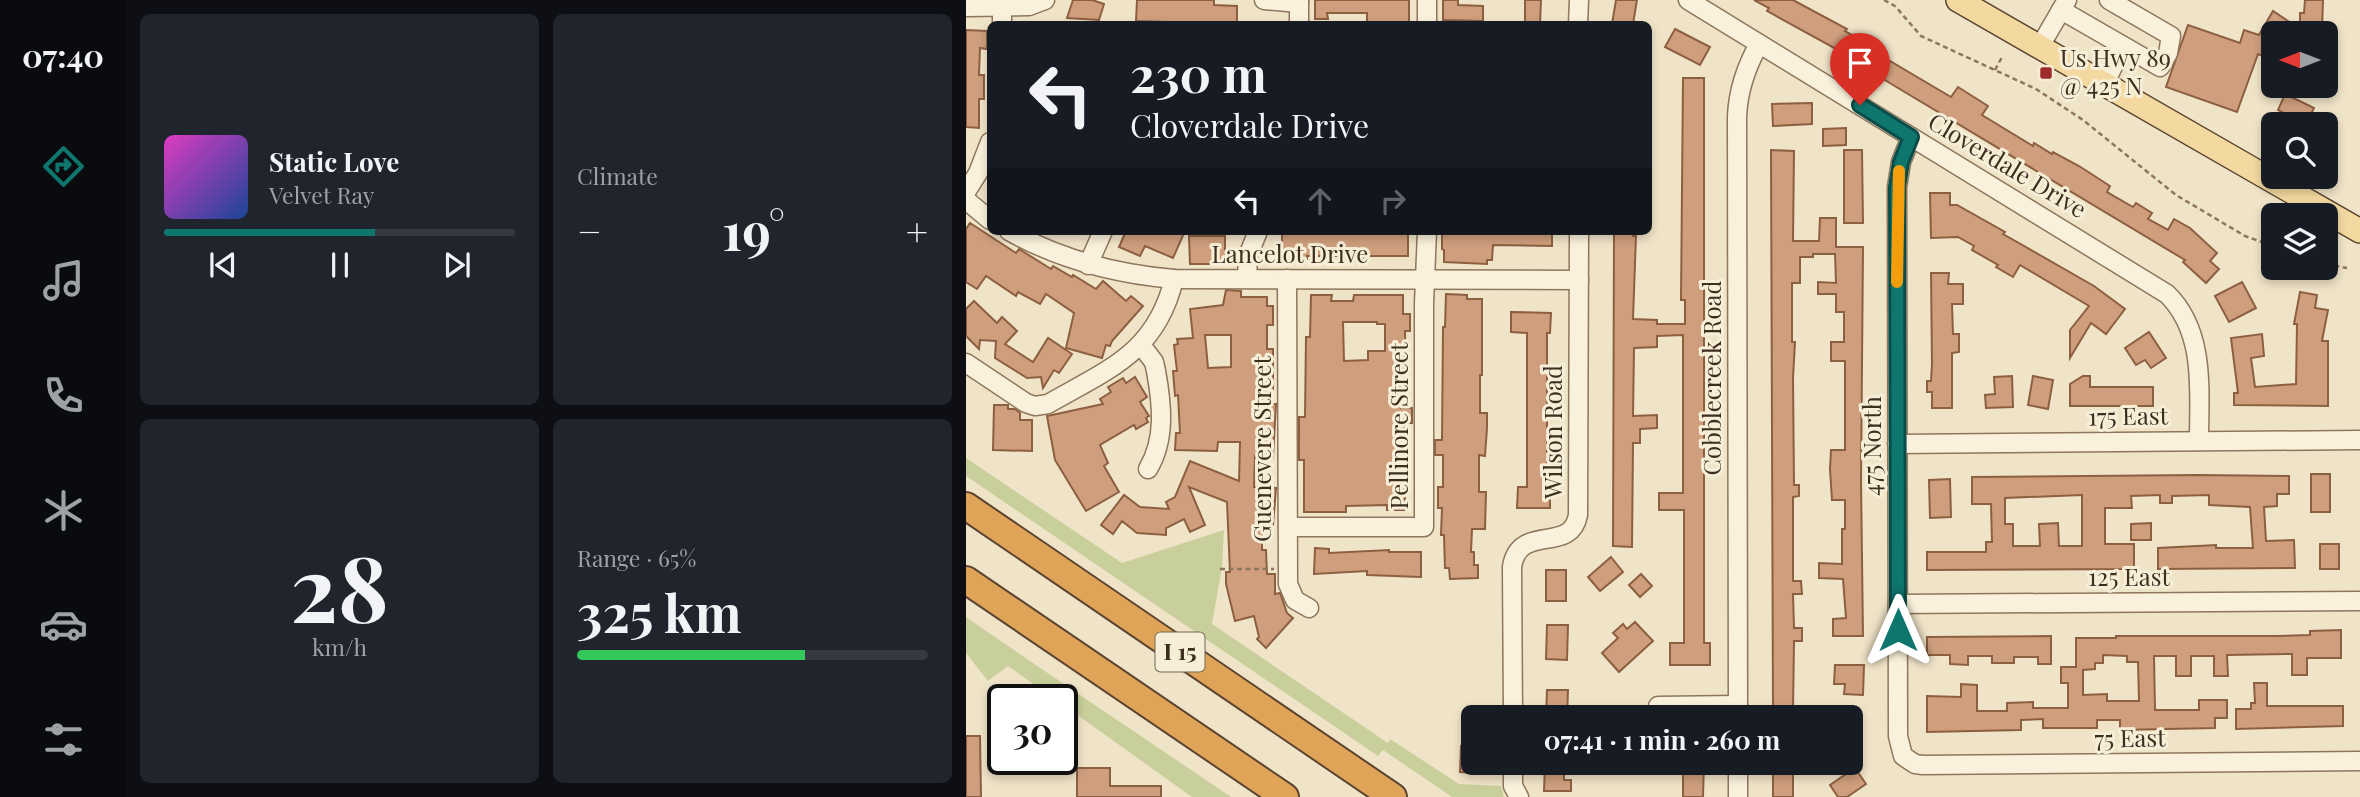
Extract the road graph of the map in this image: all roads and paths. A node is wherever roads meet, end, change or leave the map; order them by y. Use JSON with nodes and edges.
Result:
{"nodes":[{"id":1,"x":1045,"y":0,"type":"edge"},
{"id":2,"x":1264,"y":0,"type":"edge"},
{"id":3,"x":1427,"y":0,"type":"edge"},
{"id":4,"x":1579,"y":0,"type":"edge"},
{"id":5,"x":1688,"y":0,"type":"edge"},
{"id":6,"x":1884,"y":0,"type":"edge"},
{"id":7,"x":1958,"y":0,"type":"edge"},
{"id":8,"x":2109,"y":0,"type":"edge"},
{"id":9,"x":1298,"y":2,"type":"edge"},
{"id":10,"x":2064,"y":5,"type":"edge"},
{"id":11,"x":966,"y":7,"type":"edge"},
{"id":12,"x":1002,"y":15,"type":"edge"},
{"id":13,"x":1298,"y":21,"type":"edge"},
{"id":14,"x":1427,"y":21,"type":"edge"},
{"id":15,"x":1578,"y":21,"type":"edge"},
{"id":16,"x":1759,"y":44,"type":"junction"},
{"id":17,"x":2123,"y":46,"type":"junction"},
{"id":18,"x":2039,"y":48,"type":"junction"},
{"id":19,"x":2002,"y":57,"type":"dead end"},
{"id":20,"x":1995,"y":70,"type":"junction"},
{"id":21,"x":2104,"y":85,"type":"junction"},
{"id":22,"x":1911,"y":137,"type":"junction"},
{"id":23,"x":987,"y":150,"type":"edge"},
{"id":24,"x":966,"y":192,"type":"edge"},
{"id":25,"x":966,"y":200,"type":"edge"},
{"id":26,"x":987,"y":218,"type":"edge"},
{"id":27,"x":2360,"y":231,"type":"edge"},
{"id":28,"x":1017,"y":235,"type":"edge"},
{"id":29,"x":1101,"y":235,"type":"edge"},
{"id":30,"x":1256,"y":235,"type":"edge"},
{"id":31,"x":1427,"y":235,"type":"edge"},
{"id":32,"x":1579,"y":235,"type":"edge"},
{"id":33,"x":2261,"y":242,"type":"edge"},
{"id":34,"x":1088,"y":265,"type":"junction"},
{"id":35,"x":2338,"y":266,"type":"edge"},
{"id":36,"x":2347,"y":268,"type":"dead end"},
{"id":37,"x":1247,"y":278,"type":"junction"},
{"id":38,"x":1174,"y":279,"type":"junction"},
{"id":39,"x":1287,"y":279,"type":"junction"},
{"id":40,"x":1426,"y":279,"type":"junction"},
{"id":41,"x":1579,"y":280,"type":"junction"},
{"id":42,"x":1141,"y":345,"type":"junction"},
{"id":43,"x":966,"y":363,"type":"edge"},
{"id":44,"x":2360,"y":439,"type":"edge"},
{"id":45,"x":2199,"y":441,"type":"junction"},
{"id":46,"x":1897,"y":444,"type":"junction"},
{"id":47,"x":1148,"y":468,"type":"dead end"},
{"id":48,"x":966,"y":506,"type":"edge"},
{"id":49,"x":1288,"y":527,"type":"junction"},
{"id":50,"x":1220,"y":569,"type":"dead end"},
{"id":51,"x":1287,"y":569,"type":"junction"},
{"id":52,"x":966,"y":580,"type":"edge"},
{"id":53,"x":2360,"y":601,"type":"edge"},
{"id":54,"x":1898,"y":604,"type":"junction"},
{"id":55,"x":1309,"y":608,"type":"dead end"},
{"id":56,"x":1513,"y":705,"type":"edge"},
{"id":57,"x":1738,"y":705,"type":"edge"},
{"id":58,"x":1903,"y":756,"type":"joint"},
{"id":59,"x":2360,"y":761,"type":"edge"},
{"id":60,"x":1513,"y":775,"type":"edge"},
{"id":61,"x":1738,"y":775,"type":"edge"},
{"id":62,"x":1517,"y":795,"type":"edge"},
{"id":63,"x":1285,"y":797,"type":"edge"},
{"id":64,"x":1394,"y":797,"type":"edge"},
{"id":65,"x":1738,"y":797,"type":"edge"}],
"edges":[{"from":1,"to":12,"type":"street"},
{"from":2,"to":9,"type":"street"},
{"from":3,"to":14,"type":"street"},
{"from":4,"to":15,"type":"street"},
{"from":5,"to":16,"type":"street","name":"Cloverdale Drive"},
{"from":6,"to":20,"type":"path"},
{"from":7,"to":18,"type":"main road"},
{"from":8,"to":17,"type":"street"},
{"from":9,"to":13,"type":"street"},
{"from":10,"to":17,"type":"street"},
{"from":10,"to":18,"type":"street"},
{"from":11,"to":12,"type":"street"},
{"from":16,"to":22,"type":"street","name":"Cloverdale Drive"},
{"from":16,"to":57,"type":"street","name":"Cobblecreek Road"},
{"from":17,"to":21,"type":"street"},
{"from":18,"to":21,"type":"main road"},
{"from":19,"to":20,"type":"path"},
{"from":20,"to":33,"type":"path"},
{"from":21,"to":27,"type":"main road"},
{"from":22,"to":45,"type":"street","name":"Cloverdale Drive"},
{"from":22,"to":46,"type":"street","name":"475 North"},
{"from":23,"to":24,"type":"street"},
{"from":25,"to":26,"type":"street"},
{"from":28,"to":34,"type":"street","name":"Lancelot Drive"},
{"from":29,"to":34,"type":"street"},
{"from":30,"to":37,"type":"street"},
{"from":31,"to":40,"type":"street","name":"Pellinore Street"},
{"from":32,"to":41,"type":"street","name":"Wilson Road"},
{"from":34,"to":38,"type":"street","name":"Lancelot Drive"},
{"from":35,"to":36,"type":"path"},
{"from":37,"to":38,"type":"street","name":"Lancelot Drive"},
{"from":37,"to":39,"type":"street","name":"Lancelot Drive"},
{"from":38,"to":42,"type":"street"},
{"from":39,"to":40,"type":"street","name":"Lancelot Drive"},
{"from":39,"to":49,"type":"street","name":"Guenevere Street"},
{"from":40,"to":41,"type":"street","name":"Lancelot Drive"},
{"from":40,"to":49,"type":"street","name":"Pellinore Street"},
{"from":41,"to":56,"type":"street","name":"Wilson Road"},
{"from":42,"to":43,"type":"street"},
{"from":42,"to":47,"type":"street"},
{"from":44,"to":45,"type":"street","name":"175 East"},
{"from":45,"to":46,"type":"street","name":"175 East"},
{"from":46,"to":54,"type":"street","name":"475 North"},
{"from":48,"to":64,"type":"highway","number":"I 15"},
{"from":49,"to":51,"type":"street","name":"Guenevere Street"},
{"from":50,"to":51,"type":"path"},
{"from":51,"to":55,"type":"street","name":"Guenevere Street"},
{"from":52,"to":63,"type":"highway","number":"I 15"},
{"from":53,"to":54,"type":"street","name":"125 East"},
{"from":54,"to":58,"type":"street","name":"475 North"},
{"from":58,"to":59,"type":"street","name":"75 East"},
{"from":60,"to":62,"type":"street"},
{"from":61,"to":65,"type":"street"}]}
